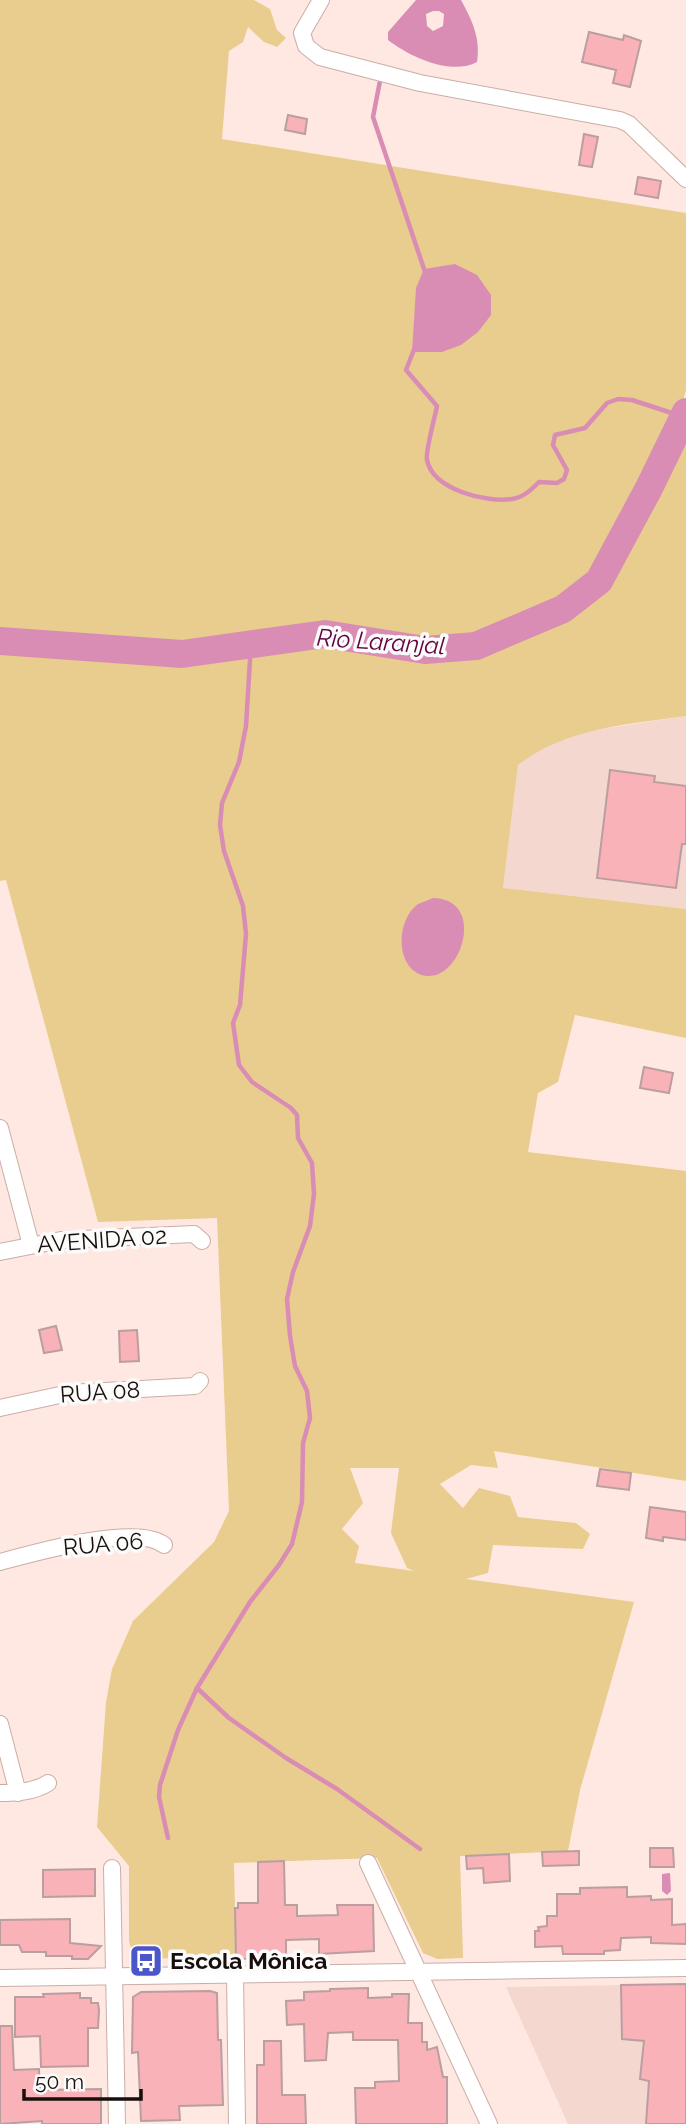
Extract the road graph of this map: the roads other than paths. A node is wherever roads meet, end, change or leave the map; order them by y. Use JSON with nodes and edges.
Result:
{"nodes":[{"id":1,"x":321,"y":0,"type":"edge"},
{"id":2,"x":686,"y":179,"type":"edge"},
{"id":3,"x":0,"y":1128,"type":"edge"},
{"id":4,"x":202,"y":1241,"type":"dead end"},
{"id":5,"x":31,"y":1245,"type":"junction"},
{"id":6,"x":0,"y":1252,"type":"edge"},
{"id":7,"x":200,"y":1381,"type":"dead end"},
{"id":8,"x":0,"y":1408,"type":"edge"},
{"id":9,"x":164,"y":1545,"type":"dead end"},
{"id":10,"x":0,"y":1562,"type":"edge"},
{"id":11,"x":0,"y":1724,"type":"edge"},
{"id":12,"x":48,"y":1783,"type":"dead end"},
{"id":13,"x":0,"y":1793,"type":"edge"},
{"id":14,"x":18,"y":1793,"type":"junction"},
{"id":15,"x":368,"y":1863,"type":"dead end"},
{"id":16,"x":112,"y":1868,"type":"dead end"},
{"id":17,"x":686,"y":1968,"type":"edge"},
{"id":18,"x":419,"y":1972,"type":"junction"},
{"id":19,"x":235,"y":1974,"type":"junction"},
{"id":20,"x":115,"y":1976,"type":"junction"},
{"id":21,"x":0,"y":1978,"type":"edge"},
{"id":22,"x":117,"y":2124,"type":"edge"},
{"id":23,"x":237,"y":2124,"type":"edge"},
{"id":24,"x":489,"y":2124,"type":"edge"}],
"edges":[{"from":1,"to":2,"type":"street"},
{"from":3,"to":5,"type":"street"},
{"from":4,"to":5,"type":"street","name":"AVENIDA 02"},
{"from":5,"to":6,"type":"street","name":"AVENIDA 02"},
{"from":7,"to":8,"type":"street","name":"RUA 08"},
{"from":9,"to":10,"type":"street","name":"RUA 06"},
{"from":11,"to":14,"type":"street"},
{"from":12,"to":14,"type":"street"},
{"from":13,"to":14,"type":"street"},
{"from":15,"to":18,"type":"street"},
{"from":16,"to":20,"type":"street"},
{"from":17,"to":18,"type":"street"},
{"from":18,"to":19,"type":"street"},
{"from":18,"to":24,"type":"street"},
{"from":19,"to":20,"type":"street"},
{"from":19,"to":23,"type":"street"},
{"from":20,"to":21,"type":"street"},
{"from":20,"to":22,"type":"street"}]}
